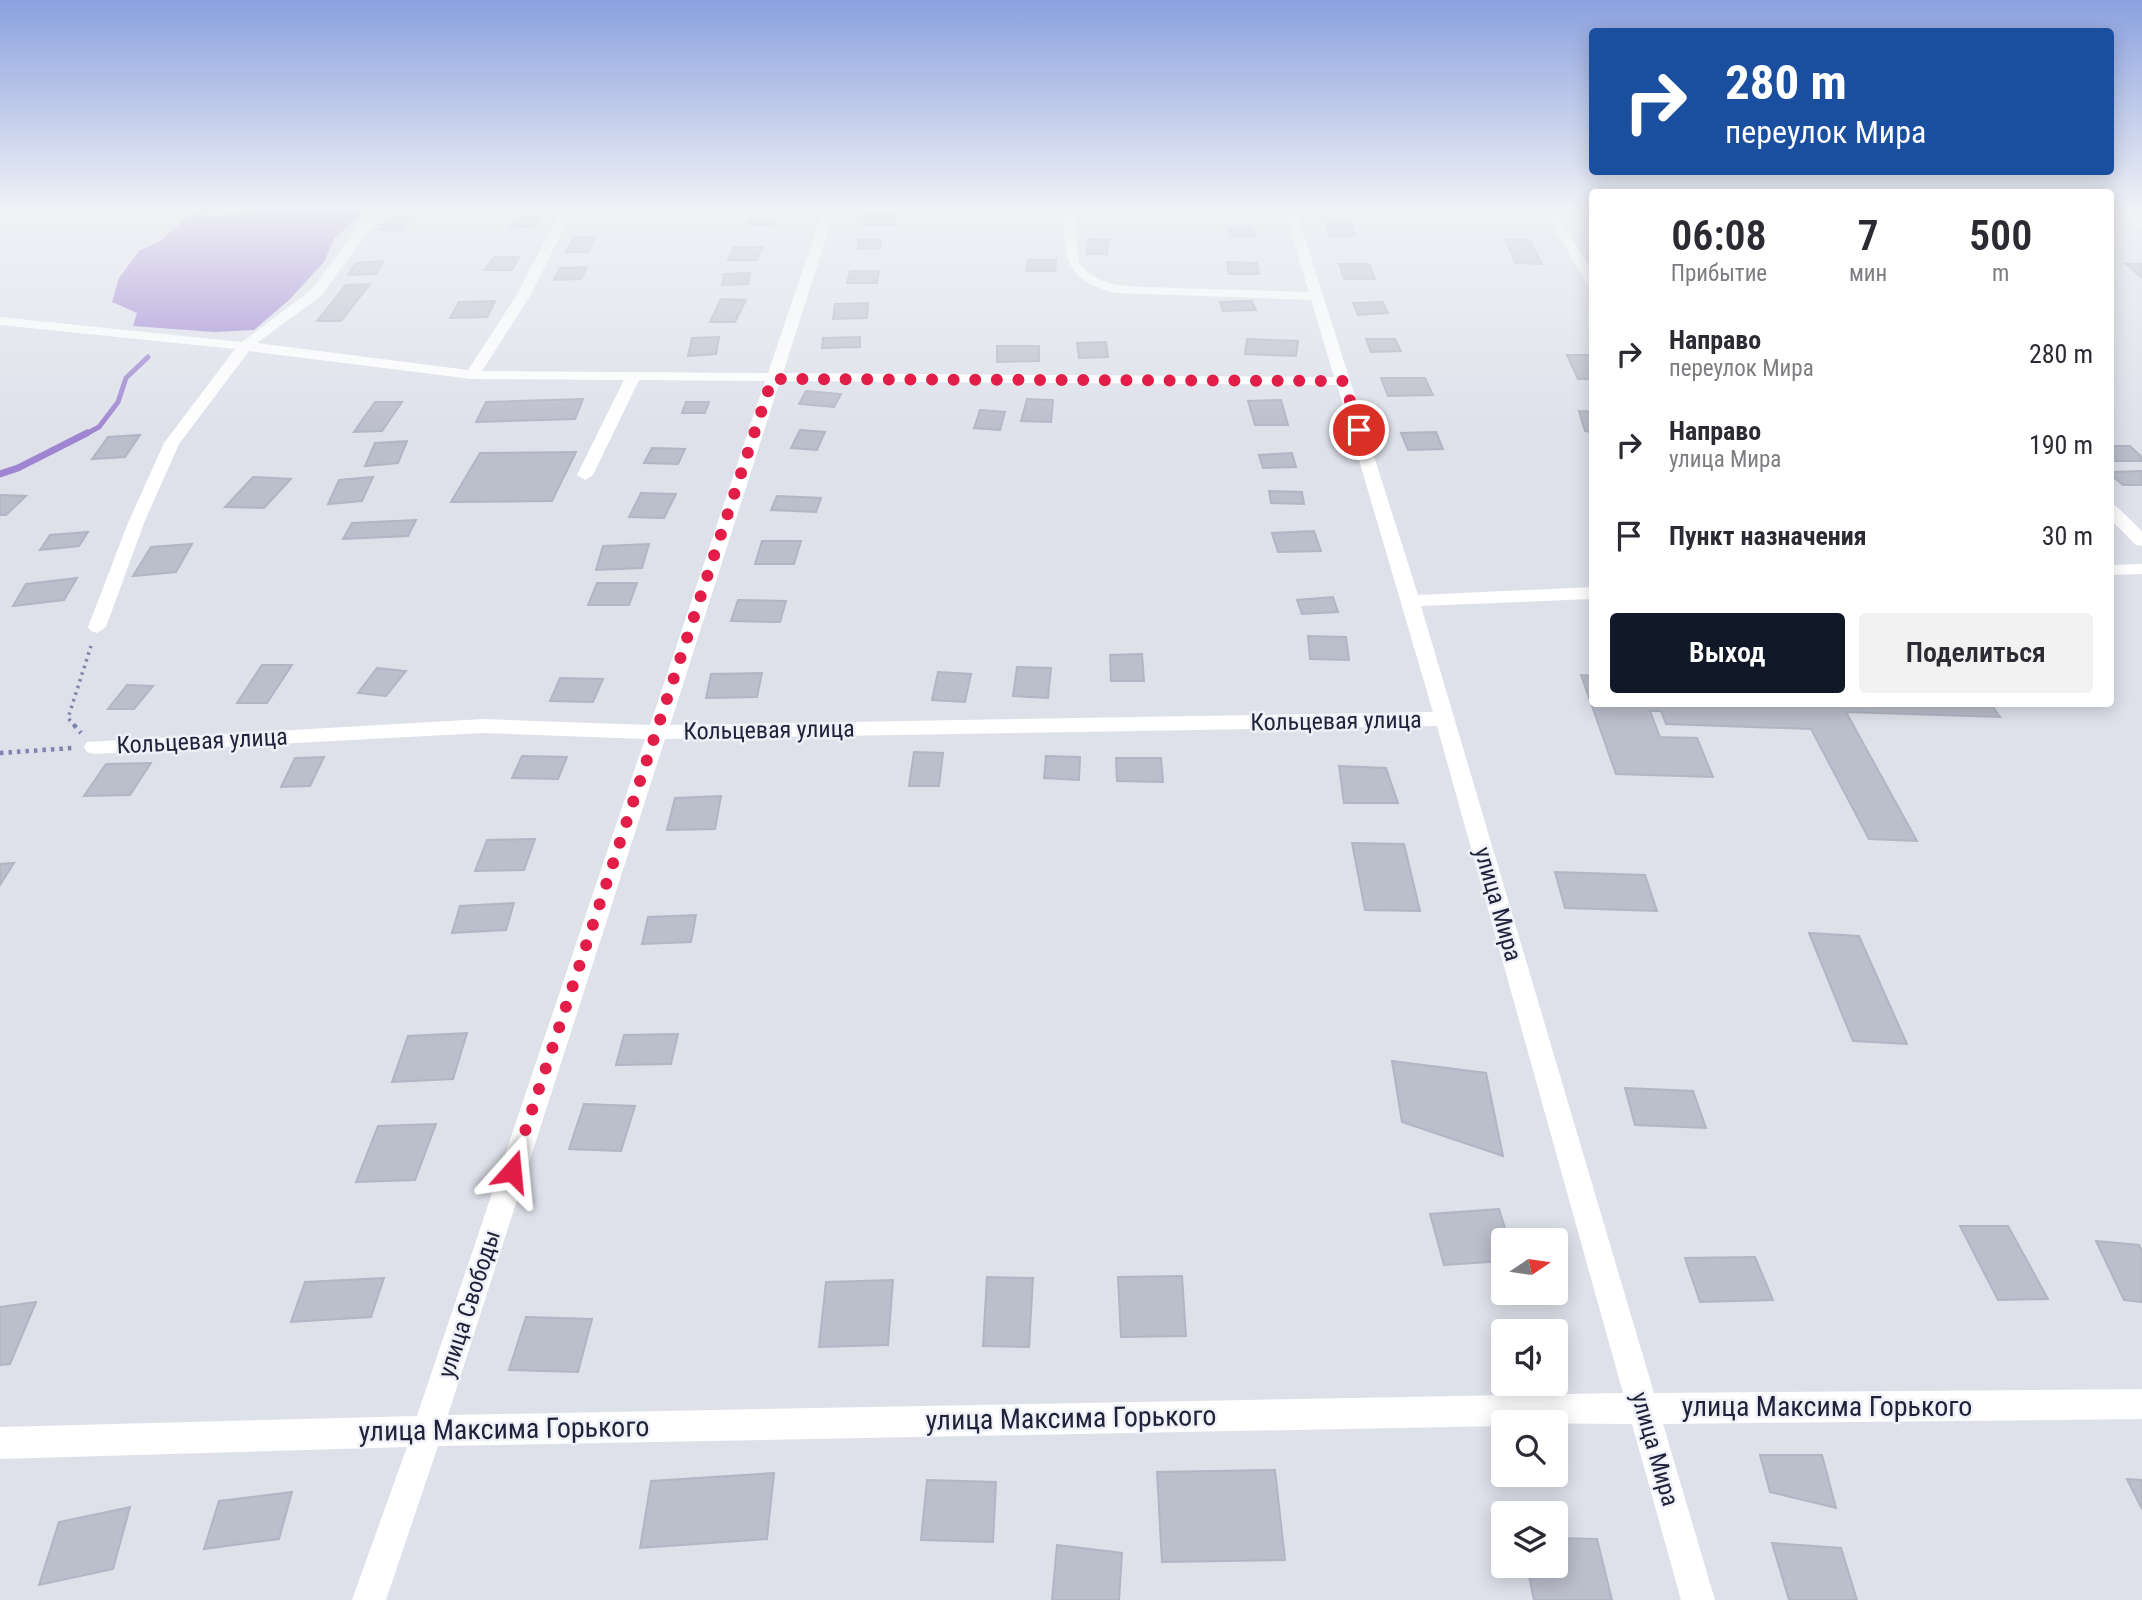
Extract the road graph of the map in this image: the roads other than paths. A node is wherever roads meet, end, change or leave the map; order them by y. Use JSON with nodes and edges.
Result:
{"nodes":[{"id":1,"x":322,"y":285,"type":"edge"},
{"id":2,"x":529,"y":285,"type":"edge"},
{"id":3,"x":804,"y":285,"type":"edge"},
{"id":4,"x":1098,"y":285,"type":"edge"},
{"id":5,"x":1313,"y":285,"type":"edge"},
{"id":6,"x":1317,"y":296,"type":"junction"},
{"id":7,"x":0,"y":321,"type":"edge"},
{"id":8,"x":244,"y":346,"type":"junction"},
{"id":9,"x":472,"y":375,"type":"junction"},
{"id":10,"x":633,"y":377,"type":"junction"},
{"id":11,"x":772,"y":379,"type":"junction"},
{"id":12,"x":1344,"y":381,"type":"junction"},
{"id":13,"x":585,"y":475,"type":"dead end"},
{"id":14,"x":2114,"y":513,"type":"edge"},
{"id":15,"x":2142,"y":541,"type":"edge"},
{"id":16,"x":2142,"y":569,"type":"edge"},
{"id":17,"x":2114,"y":570,"type":"edge"},
{"id":18,"x":1589,"y":593,"type":"edge"},
{"id":19,"x":1410,"y":601,"type":"junction"},
{"id":20,"x":97,"y":627,"type":"road end"},
{"id":21,"x":1444,"y":719,"type":"junction"},
{"id":22,"x":656,"y":732,"type":"junction"},
{"id":23,"x":94,"y":747,"type":"road end"},
{"id":24,"x":2142,"y":1404,"type":"edge"},
{"id":25,"x":1643,"y":1408,"type":"junction"},
{"id":26,"x":428,"y":1430,"type":"junction"},
{"id":27,"x":0,"y":1443,"type":"edge"},
{"id":28,"x":369,"y":1600,"type":"edge"},
{"id":29,"x":1698,"y":1600,"type":"edge"}],
"edges":[{"from":1,"to":8,"type":"street"},
{"from":2,"to":9,"type":"street"},
{"from":3,"to":11,"type":"street","name":"улица Свободы"},
{"from":4,"to":6,"type":"street"},
{"from":5,"to":6,"type":"street","name":"улица Мира"},
{"from":6,"to":12,"type":"street","name":"улица Мира"},
{"from":7,"to":8,"type":"street"},
{"from":8,"to":9,"type":"street"},
{"from":8,"to":20,"type":"street"},
{"from":9,"to":10,"type":"street"},
{"from":10,"to":11,"type":"street"},
{"from":10,"to":13,"type":"street"},
{"from":11,"to":12,"type":"street"},
{"from":11,"to":22,"type":"street","name":"улица Свободы"},
{"from":12,"to":19,"type":"street","name":"улица Мира"},
{"from":14,"to":15,"type":"street"},
{"from":16,"to":17,"type":"street"},
{"from":18,"to":19,"type":"street"},
{"from":19,"to":21,"type":"street","name":"улица Мира"},
{"from":21,"to":22,"type":"street","name":"Кольцевая улица"},
{"from":21,"to":25,"type":"street","name":"улица Мира"},
{"from":22,"to":23,"type":"street","name":"Кольцевая улица"},
{"from":22,"to":26,"type":"street","name":"улица Свободы"},
{"from":24,"to":25,"type":"street","name":"улица Максима Горького"},
{"from":25,"to":26,"type":"street","name":"улица Максима Горького"},
{"from":25,"to":29,"type":"street","name":"улица Мира"},
{"from":26,"to":27,"type":"street","name":"улица Максима Горького"},
{"from":26,"to":28,"type":"street","name":"улица Свободы"}]}
